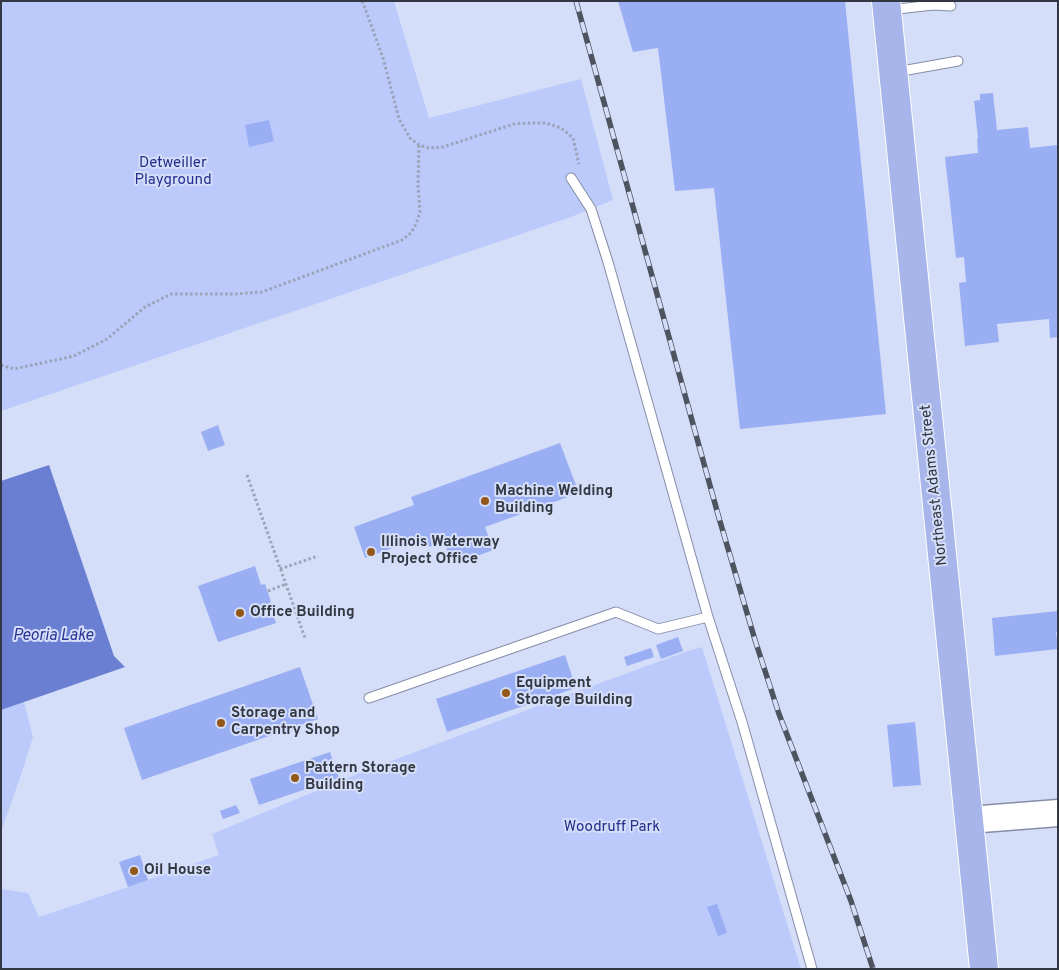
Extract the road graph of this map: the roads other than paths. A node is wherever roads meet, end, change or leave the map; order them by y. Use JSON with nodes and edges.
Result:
{"nodes":[{"id":1,"x":886,"y":6,"type":"edge"},
{"id":2,"x":951,"y":6,"type":"dead end"},
{"id":3,"x":958,"y":61,"type":"dead end"},
{"id":4,"x":893,"y":73,"type":"junction"},
{"id":5,"x":571,"y":178,"type":"road end"},
{"id":6,"x":708,"y":616,"type":"junction"},
{"id":7,"x":369,"y":698,"type":"dead end"},
{"id":8,"x":1058,"y":812,"type":"edge"},
{"id":9,"x":969,"y":820,"type":"junction"},
{"id":10,"x":812,"y":969,"type":"edge"},
{"id":11,"x":984,"y":969,"type":"edge"}],
"edges":[{"from":1,"to":2,"type":"lane"},
{"from":1,"to":4,"type":"main road","name":"Northeast Adams Street"},
{"from":3,"to":4,"type":"lane"},
{"from":4,"to":9,"type":"main road","name":"Northeast Adams Street"},
{"from":5,"to":6,"type":"lane"},
{"from":6,"to":7,"type":"lane"},
{"from":6,"to":10,"type":"lane"},
{"from":8,"to":9,"type":"street"},
{"from":9,"to":11,"type":"main road","name":"Northeast Adams Street"}]}
